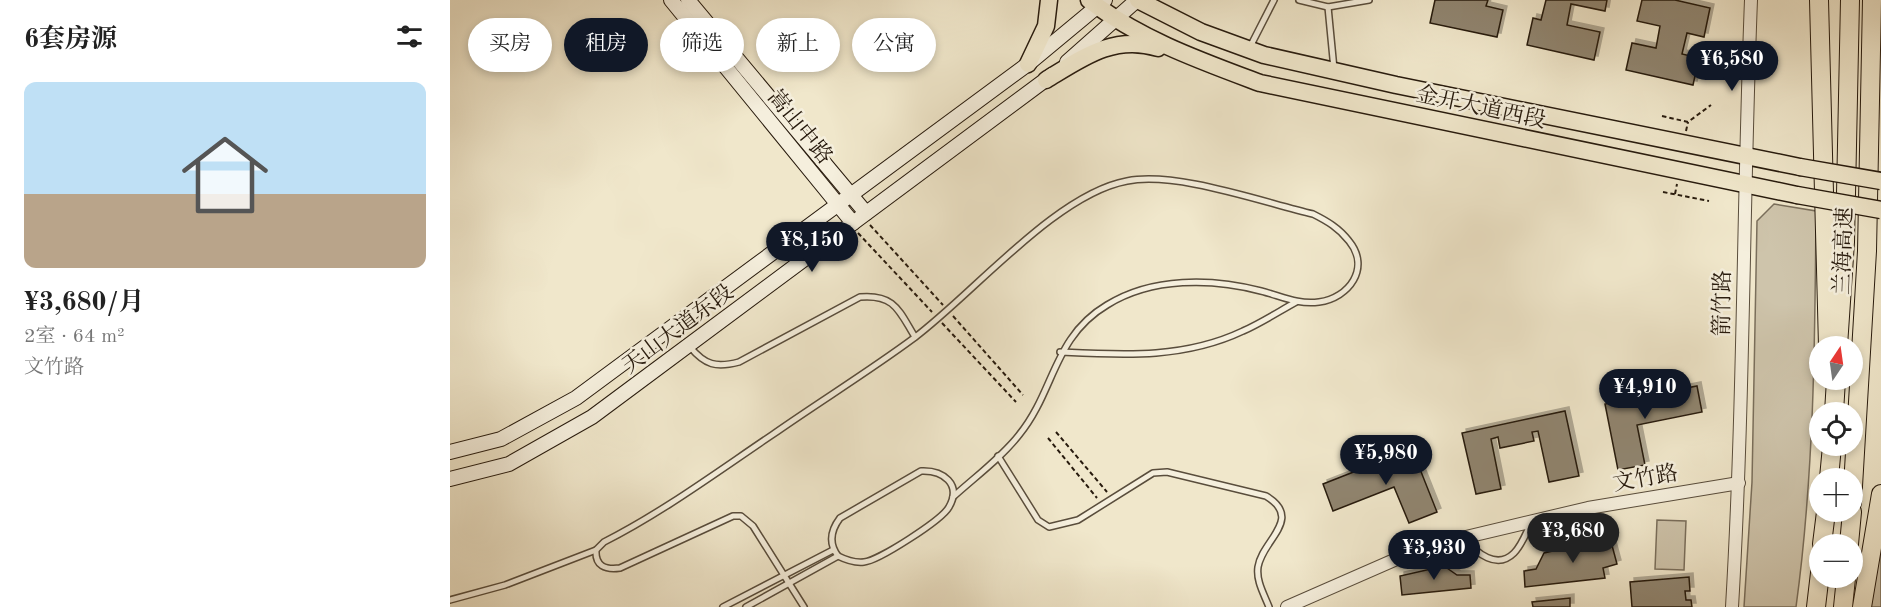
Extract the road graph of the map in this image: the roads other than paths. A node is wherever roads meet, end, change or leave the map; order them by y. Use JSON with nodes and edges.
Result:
{"nodes":[{"id":1,"x":671,"y":0,"type":"edge"},
{"id":2,"x":688,"y":0,"type":"edge"},
{"id":3,"x":1049,"y":0,"type":"edge"},
{"id":4,"x":1138,"y":0,"type":"edge"},
{"id":5,"x":1274,"y":0,"type":"edge"},
{"id":6,"x":1302,"y":0,"type":"edge"},
{"id":7,"x":1369,"y":0,"type":"edge"},
{"id":8,"x":1751,"y":0,"type":"edge"},
{"id":9,"x":1819,"y":0,"type":"edge"},
{"id":10,"x":1850,"y":0,"type":"edge"},
{"id":11,"x":1872,"y":0,"type":"edge"},
{"id":12,"x":1097,"y":2,"type":"edge"},
{"id":13,"x":1328,"y":7,"type":"junction"},
{"id":14,"x":1115,"y":20,"type":"junction"},
{"id":15,"x":1249,"y":49,"type":"junction"},
{"id":16,"x":1190,"y":57,"type":"junction"},
{"id":17,"x":1028,"y":64,"type":"junction"},
{"id":18,"x":1335,"y":71,"type":"junction"},
{"id":19,"x":1046,"y":80,"type":"junction"},
{"id":20,"x":1745,"y":155,"type":"junction"},
{"id":21,"x":1881,"y":181,"type":"edge"},
{"id":22,"x":1743,"y":184,"type":"junction"},
{"id":23,"x":853,"y":195,"type":"junction"},
{"id":24,"x":839,"y":205,"type":"junction"},
{"id":25,"x":1881,"y":210,"type":"edge"},
{"id":26,"x":861,"y":222,"type":"junction"},
{"id":27,"x":1296,"y":302,"type":"junction"},
{"id":28,"x":1828,"y":336,"type":"edge"},
{"id":29,"x":1839,"y":336,"type":"edge"},
{"id":30,"x":915,"y":337,"type":"junction"},
{"id":31,"x":688,"y":345,"type":"junction"},
{"id":32,"x":1060,"y":352,"type":"junction"},
{"id":33,"x":450,"y":452,"type":"edge"},
{"id":34,"x":998,"y":456,"type":"junction"},
{"id":35,"x":1854,"y":468,"type":"edge"},
{"id":36,"x":450,"y":479,"type":"edge"},
{"id":37,"x":1739,"y":483,"type":"junction"},
{"id":38,"x":1881,"y":494,"type":"edge"},
{"id":39,"x":953,"y":497,"type":"junction"},
{"id":40,"x":1531,"y":522,"type":"junction"},
{"id":41,"x":1465,"y":537,"type":"junction"},
{"id":42,"x":596,"y":550,"type":"junction"},
{"id":43,"x":833,"y":550,"type":"junction"},
{"id":44,"x":838,"y":556,"type":"junction"},
{"id":45,"x":784,"y":576,"type":"junction"},
{"id":46,"x":790,"y":585,"type":"junction"},
{"id":47,"x":1818,"y":588,"type":"edge"},
{"id":48,"x":1845,"y":588,"type":"edge"},
{"id":49,"x":450,"y":600,"type":"edge"},
{"id":50,"x":723,"y":607,"type":"edge"},
{"id":51,"x":746,"y":607,"type":"edge"},
{"id":52,"x":804,"y":607,"type":"edge"},
{"id":53,"x":1269,"y":607,"type":"edge"},
{"id":54,"x":1287,"y":607,"type":"edge"},
{"id":55,"x":1732,"y":607,"type":"edge"},
{"id":56,"x":1816,"y":607,"type":"edge"},
{"id":57,"x":1843,"y":607,"type":"edge"},
{"id":58,"x":1862,"y":607,"type":"edge"}],
"edges":[{"from":1,"to":24,"type":"main road","name":"嵩山中路"},
{"from":2,"to":23,"type":"main road","name":"嵩山中路"},
{"from":3,"to":17,"type":"main road"},
{"from":4,"to":14,"type":"main road","name":"天山大道东段"},
{"from":4,"to":15,"type":"main road","name":"金开大道西段"},
{"from":5,"to":15,"type":"lane"},
{"from":6,"to":13,"type":"lane"},
{"from":7,"to":13,"type":"lane"},
{"from":8,"to":20,"type":"street","name":"箭竹路"},
{"from":9,"to":28,"type":"highway"},
{"from":10,"to":29,"type":"highway","name":"兰海高速"},
{"from":11,"to":35,"type":"highway","name":"兰海高速"},
{"from":12,"to":14,"type":"main road","name":"金开大道西段"},
{"from":12,"to":17,"type":"main road","name":"天山大道东段"},
{"from":13,"to":18,"type":"lane"},
{"from":14,"to":16,"type":"main road","name":"金开大道西段"},
{"from":14,"to":19,"type":"main road","name":"天山大道东段"},
{"from":15,"to":18,"type":"main road","name":"金开大道西段"},
{"from":16,"to":19,"type":"main road"},
{"from":16,"to":22,"type":"main road","name":"金开大道西段"},
{"from":17,"to":23,"type":"main road","name":"天山大道东段"},
{"from":18,"to":20,"type":"main road","name":"金开大道西段"},
{"from":19,"to":26,"type":"main road","name":"天山大道东段"},
{"from":20,"to":21,"type":"main road","name":"金开大道西段","bridge":true},
{"from":20,"to":22,"type":"street","name":"箭竹路"},
{"from":22,"to":25,"type":"main road","name":"金开大道西段","bridge":true},
{"from":22,"to":37,"type":"street","name":"箭竹路"},
{"from":23,"to":24,"type":"main road","name":"天山大道东段"},
{"from":23,"to":26,"type":"main road","name":"嵩山中路"},
{"from":24,"to":26,"type":"main road","name":"嵩山中路"},
{"from":24,"to":33,"type":"main road","name":"天山大道东段"},
{"from":26,"to":31,"type":"main road","name":"天山大道东段"},
{"from":27,"to":30,"type":"lane"},
{"from":27,"to":32,"type":"lane"},
{"from":27,"to":32,"type":"lane"},
{"from":30,"to":31,"type":"lane"},
{"from":30,"to":42,"type":"lane"},
{"from":31,"to":36,"type":"main road","name":"天山大道东段"},
{"from":32,"to":34,"type":"lane"},
{"from":34,"to":39,"type":"lane"},
{"from":34,"to":53,"type":"lane"},
{"from":37,"to":40,"type":"street","name":"文竹路"},
{"from":37,"to":55,"type":"street","name":"箭竹路"},
{"from":38,"to":58,"type":"highway"},
{"from":39,"to":43,"type":"lane"},
{"from":39,"to":44,"type":"lane"},
{"from":40,"to":41,"type":"street","name":"文竹路"},
{"from":40,"to":41,"type":"lane"},
{"from":41,"to":54,"type":"street","name":"文竹路"},
{"from":42,"to":45,"type":"lane"},
{"from":42,"to":49,"type":"lane"},
{"from":43,"to":44,"type":"lane"},
{"from":43,"to":45,"type":"lane"},
{"from":44,"to":46,"type":"lane"},
{"from":45,"to":46,"type":"lane"},
{"from":45,"to":50,"type":"lane"},
{"from":46,"to":51,"type":"lane"},
{"from":46,"to":52,"type":"lane"},
{"from":47,"to":56,"type":"highway"},
{"from":48,"to":57,"type":"highway"}]}
